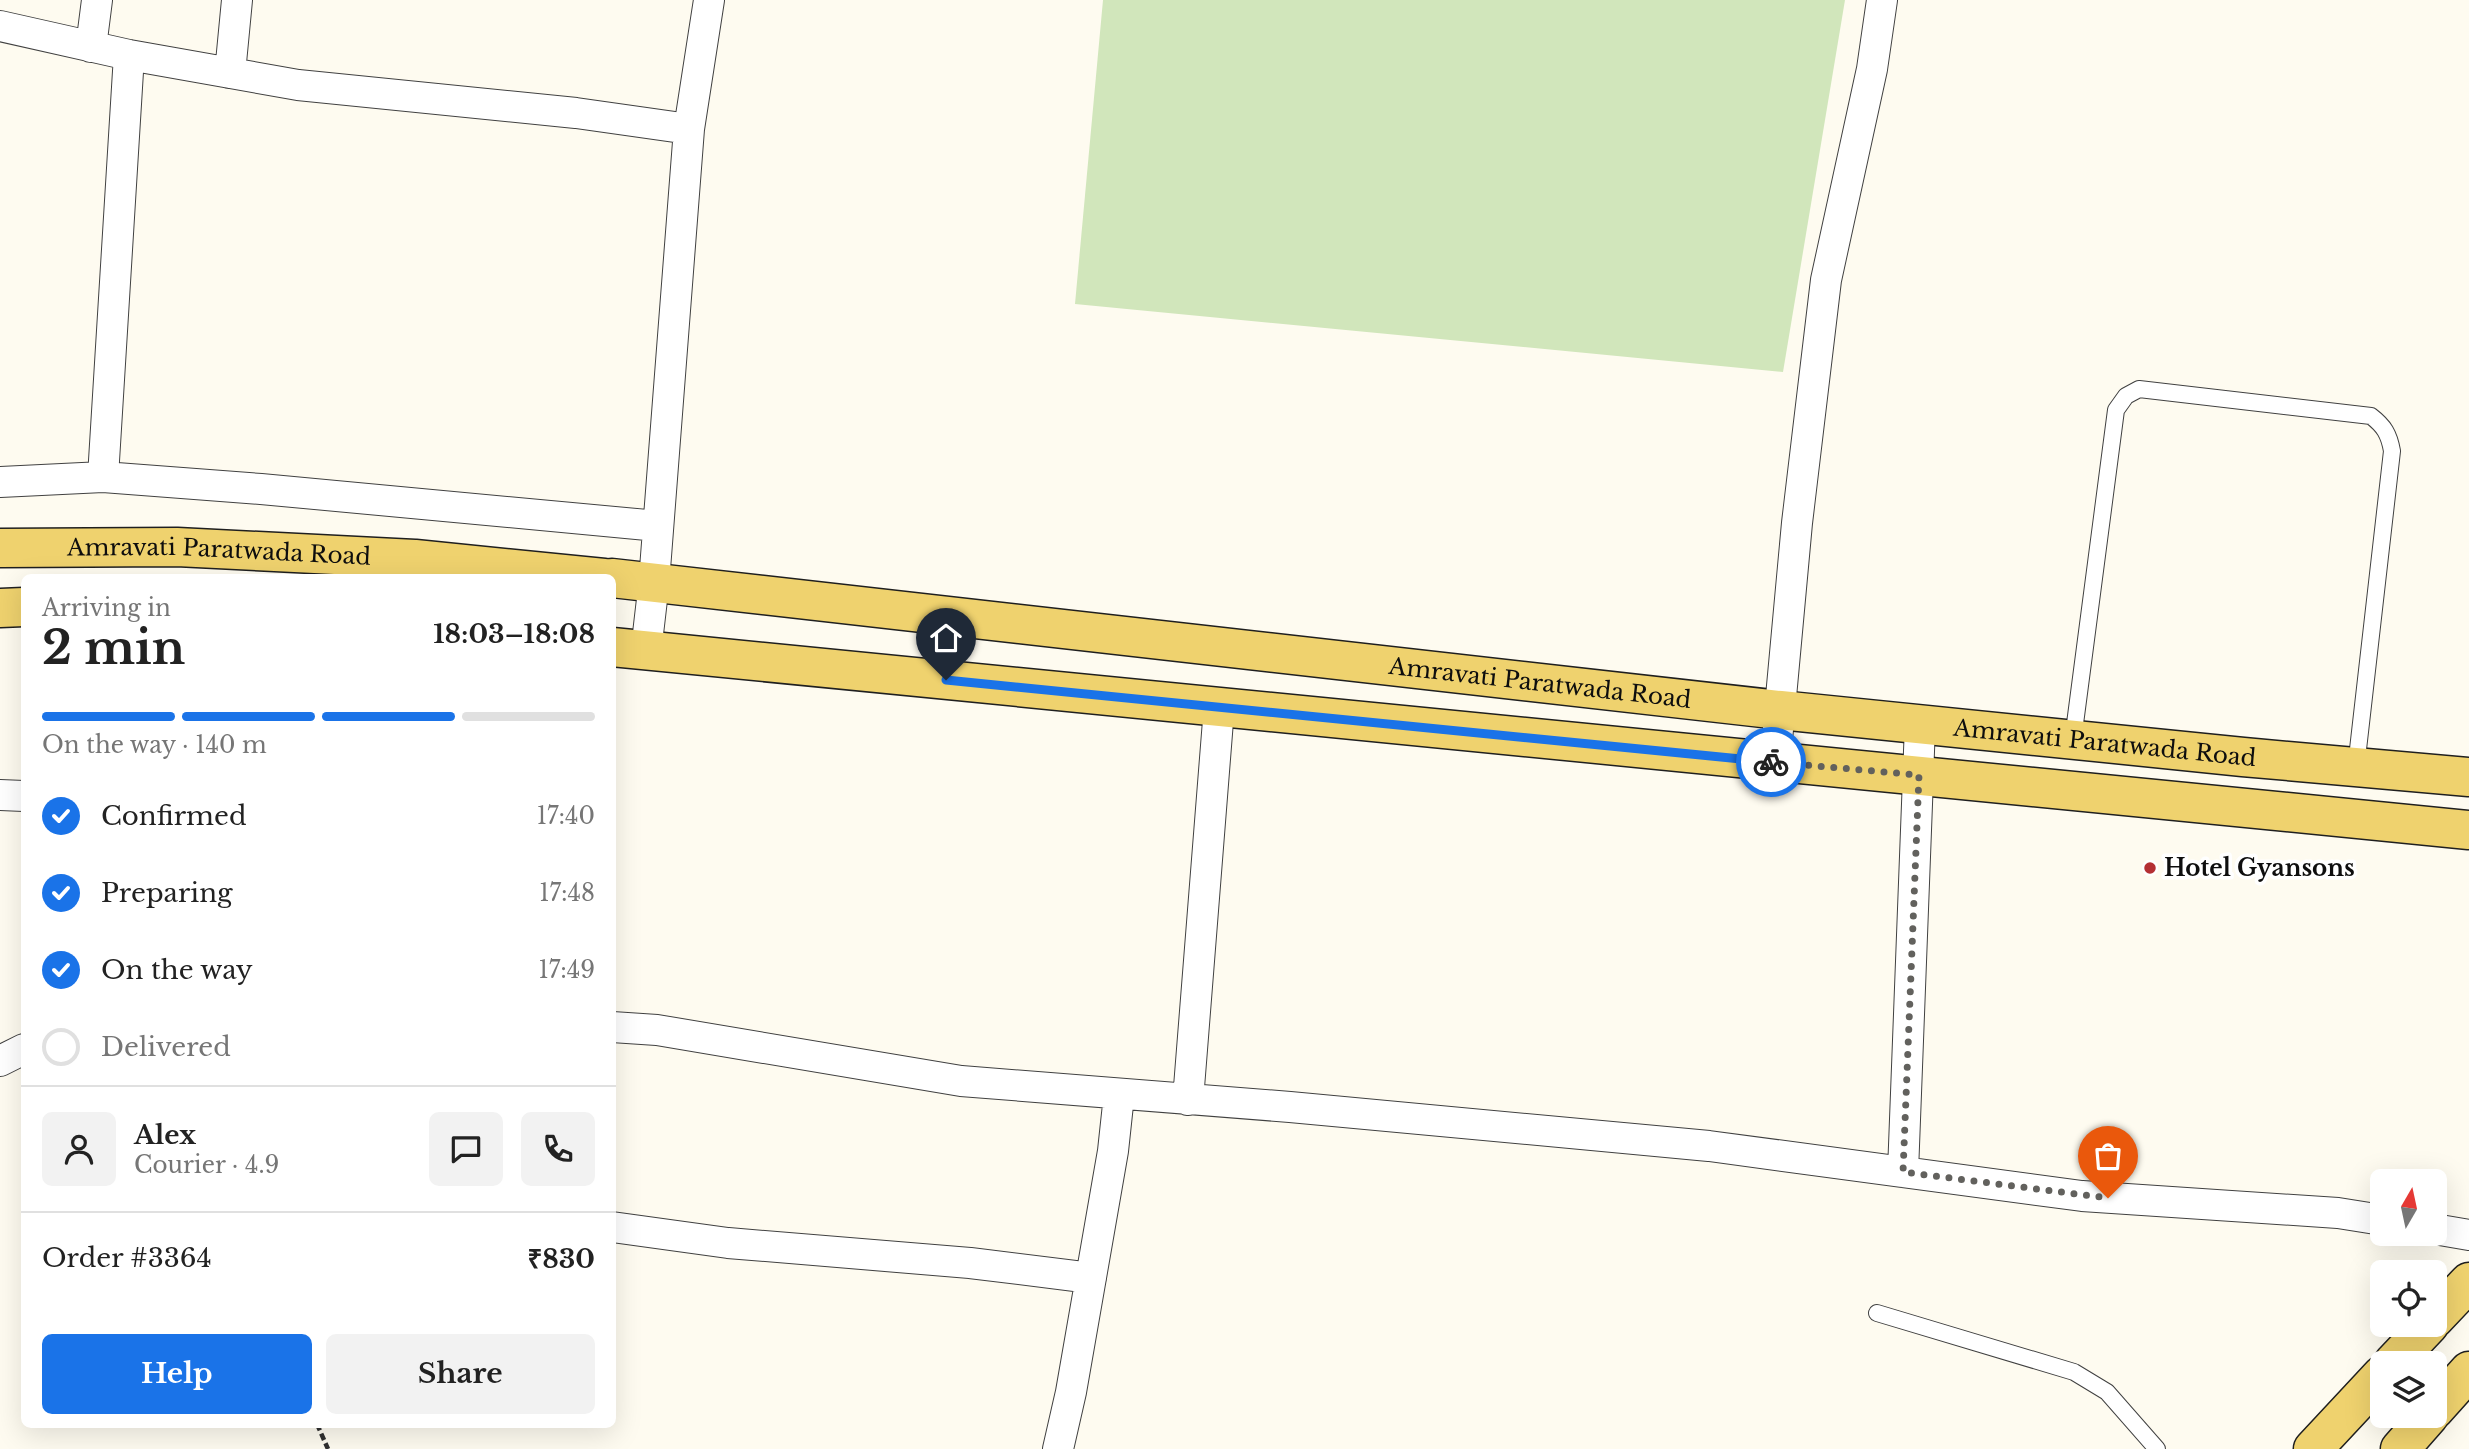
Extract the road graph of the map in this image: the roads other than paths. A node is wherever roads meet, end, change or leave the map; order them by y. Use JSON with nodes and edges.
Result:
{"nodes":[{"id":1,"x":97,"y":0,"type":"edge"},
{"id":2,"x":237,"y":0,"type":"edge"},
{"id":3,"x":709,"y":0,"type":"edge"},
{"id":4,"x":1882,"y":0,"type":"edge"},
{"id":5,"x":0,"y":26,"type":"edge"},
{"id":6,"x":91,"y":47,"type":"junction"},
{"id":7,"x":129,"y":55,"type":"junction"},
{"id":8,"x":230,"y":73,"type":"junction"},
{"id":9,"x":689,"y":129,"type":"junction"},
{"id":10,"x":103,"y":477,"type":"junction"},
{"id":11,"x":0,"y":482,"type":"edge"},
{"id":12,"x":659,"y":526,"type":"junction"},
{"id":13,"x":0,"y":548,"type":"edge"},
{"id":14,"x":414,"y":568,"type":"edge"},
{"id":15,"x":528,"y":574,"type":"edge"},
{"id":16,"x":616,"y":578,"type":"edge"},
{"id":17,"x":654,"y":582,"type":"junction"},
{"id":18,"x":21,"y":607,"type":"edge"},
{"id":19,"x":0,"y":608,"type":"edge"},
{"id":20,"x":629,"y":649,"type":"edge"},
{"id":21,"x":1219,"y":708,"type":"junction"},
{"id":22,"x":1780,"y":710,"type":"junction"},
{"id":23,"x":1920,"y":724,"type":"junction"},
{"id":24,"x":2073,"y":739,"type":"junction"},
{"id":25,"x":1775,"y":762,"type":"junction"},
{"id":26,"x":2356,"y":767,"type":"junction"},
{"id":27,"x":1919,"y":775,"type":"junction"},
{"id":28,"x":2469,"y":776,"type":"edge"},
{"id":29,"x":0,"y":795,"type":"edge"},
{"id":30,"x":21,"y":796,"type":"edge"},
{"id":31,"x":2469,"y":830,"type":"edge"},
{"id":32,"x":616,"y":1027,"type":"edge"},
{"id":33,"x":21,"y":1050,"type":"edge"},
{"id":34,"x":0,"y":1061,"type":"edge"},
{"id":35,"x":1119,"y":1095,"type":"junction"},
{"id":36,"x":1188,"y":1100,"type":"junction"},
{"id":37,"x":1903,"y":1172,"type":"junction"},
{"id":38,"x":2370,"y":1218,"type":"edge"},
{"id":39,"x":616,"y":1228,"type":"edge"},
{"id":40,"x":2447,"y":1231,"type":"edge"},
{"id":41,"x":2469,"y":1235,"type":"edge"},
{"id":42,"x":1091,"y":1279,"type":"junction"},
{"id":43,"x":2469,"y":1282,"type":"edge"},
{"id":44,"x":2447,"y":1305,"type":"edge"},
{"id":45,"x":1877,"y":1313,"type":"dead end"},
{"id":46,"x":2418,"y":1337,"type":"edge"},
{"id":47,"x":2404,"y":1351,"type":"edge"},
{"id":48,"x":2469,"y":1371,"type":"edge"},
{"id":49,"x":2370,"y":1388,"type":"edge"},
{"id":50,"x":2447,"y":1396,"type":"edge"},
{"id":51,"x":2418,"y":1428,"type":"edge"},
{"id":52,"x":1058,"y":1449,"type":"edge"},
{"id":53,"x":2157,"y":1449,"type":"edge"},
{"id":54,"x":2313,"y":1449,"type":"edge"},
{"id":55,"x":2400,"y":1449,"type":"edge"}],
"edges":[{"from":1,"to":6,"type":"street"},
{"from":2,"to":8,"type":"street"},
{"from":3,"to":9,"type":"street"},
{"from":4,"to":22,"type":"street"},
{"from":5,"to":6,"type":"street"},
{"from":6,"to":7,"type":"street"},
{"from":7,"to":8,"type":"street"},
{"from":7,"to":10,"type":"street"},
{"from":8,"to":9,"type":"street"},
{"from":9,"to":12,"type":"street"},
{"from":10,"to":11,"type":"street"},
{"from":10,"to":12,"type":"street"},
{"from":12,"to":17,"type":"street"},
{"from":13,"to":14,"type":"main road","name":"Amravati Paratwada Road"},
{"from":14,"to":15,"type":"main road","name":"Amravati Paratwada Road"},
{"from":16,"to":17,"type":"main road","name":"Amravati Paratwada Road"},
{"from":17,"to":20,"type":"street"},
{"from":17,"to":22,"type":"main road","name":"Amravati Paratwada Road"},
{"from":18,"to":19,"type":"main road"},
{"from":20,"to":21,"type":"main road"},
{"from":21,"to":25,"type":"main road"},
{"from":21,"to":36,"type":"street"},
{"from":22,"to":23,"type":"main road","name":"Amravati Paratwada Road"},
{"from":22,"to":25,"type":"street"},
{"from":23,"to":24,"type":"main road","name":"Amravati Paratwada Road"},
{"from":23,"to":27,"type":"street"},
{"from":24,"to":26,"type":"main road","name":"Amravati Paratwada Road"},
{"from":24,"to":26,"type":"lane"},
{"from":25,"to":27,"type":"main road"},
{"from":26,"to":28,"type":"main road","name":"Amravati Paratwada Road"},
{"from":27,"to":31,"type":"main road"},
{"from":27,"to":37,"type":"street"},
{"from":29,"to":30,"type":"street"},
{"from":32,"to":35,"type":"street"},
{"from":33,"to":34,"type":"street"},
{"from":35,"to":36,"type":"street"},
{"from":35,"to":42,"type":"street"},
{"from":36,"to":37,"type":"street"},
{"from":37,"to":38,"type":"street"},
{"from":39,"to":42,"type":"street"},
{"from":40,"to":41,"type":"street"},
{"from":42,"to":52,"type":"street"},
{"from":43,"to":44,"type":"main road"},
{"from":45,"to":53,"type":"lane"},
{"from":46,"to":47,"type":"main road"},
{"from":48,"to":50,"type":"main road"},
{"from":49,"to":54,"type":"main road"},
{"from":51,"to":55,"type":"main road"}]}
